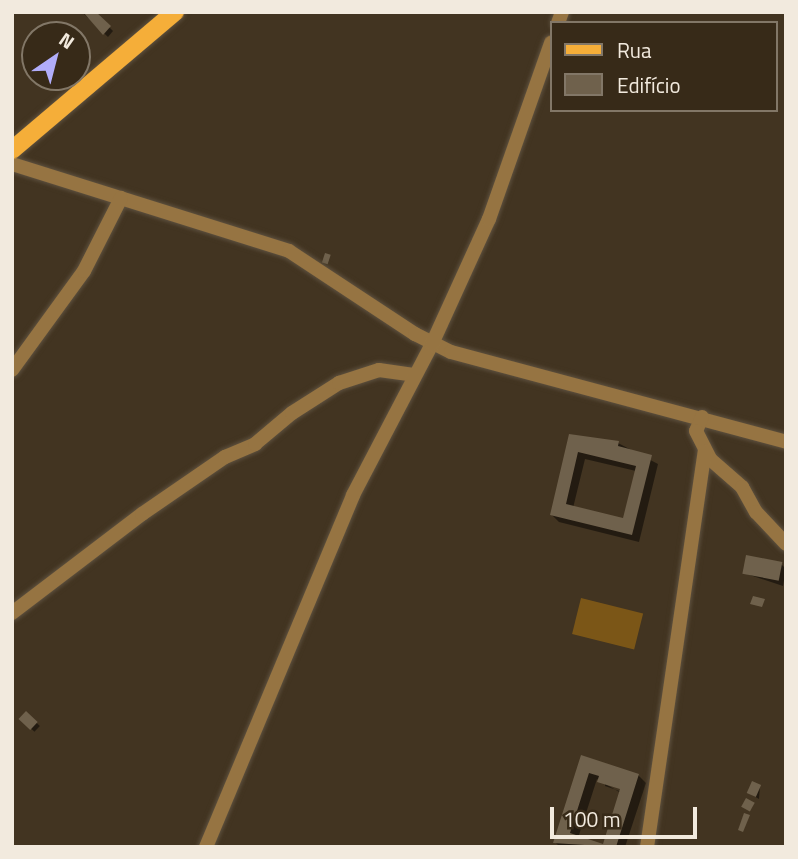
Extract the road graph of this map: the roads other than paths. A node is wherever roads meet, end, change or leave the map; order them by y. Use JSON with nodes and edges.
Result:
{"nodes":[{"id":1,"x":175,"y":12,"type":"edge"},
{"id":2,"x":550,"y":46,"type":"edge"},
{"id":3,"x":12,"y":150,"type":"edge"},
{"id":4,"x":12,"y":164,"type":"edge"},
{"id":5,"x":121,"y":198,"type":"junction"},
{"id":6,"x":432,"y":344,"type":"junction"},
{"id":7,"x":12,"y":370,"type":"edge"},
{"id":8,"x":414,"y":375,"type":"junction"},
{"id":9,"x":702,"y":417,"type":"junction"},
{"id":10,"x":718,"y":423,"type":"junction"},
{"id":11,"x":786,"y":442,"type":"edge"},
{"id":12,"x":704,"y":448,"type":"junction"},
{"id":13,"x":786,"y":544,"type":"edge"},
{"id":14,"x":12,"y":613,"type":"edge"},
{"id":15,"x":206,"y":847,"type":"edge"},
{"id":16,"x":647,"y":847,"type":"edge"}],
"edges":[{"from":1,"to":3,"type":"main road"},
{"from":2,"to":6,"type":"street"},
{"from":4,"to":5,"type":"street"},
{"from":5,"to":6,"type":"street"},
{"from":5,"to":7,"type":"street"},
{"from":6,"to":8,"type":"street"},
{"from":6,"to":9,"type":"street"},
{"from":8,"to":14,"type":"street"},
{"from":8,"to":15,"type":"street"},
{"from":9,"to":10,"type":"street"},
{"from":9,"to":12,"type":"street"},
{"from":10,"to":11,"type":"street"},
{"from":10,"to":12,"type":"street"},
{"from":12,"to":13,"type":"street"},
{"from":12,"to":16,"type":"street"}]}
